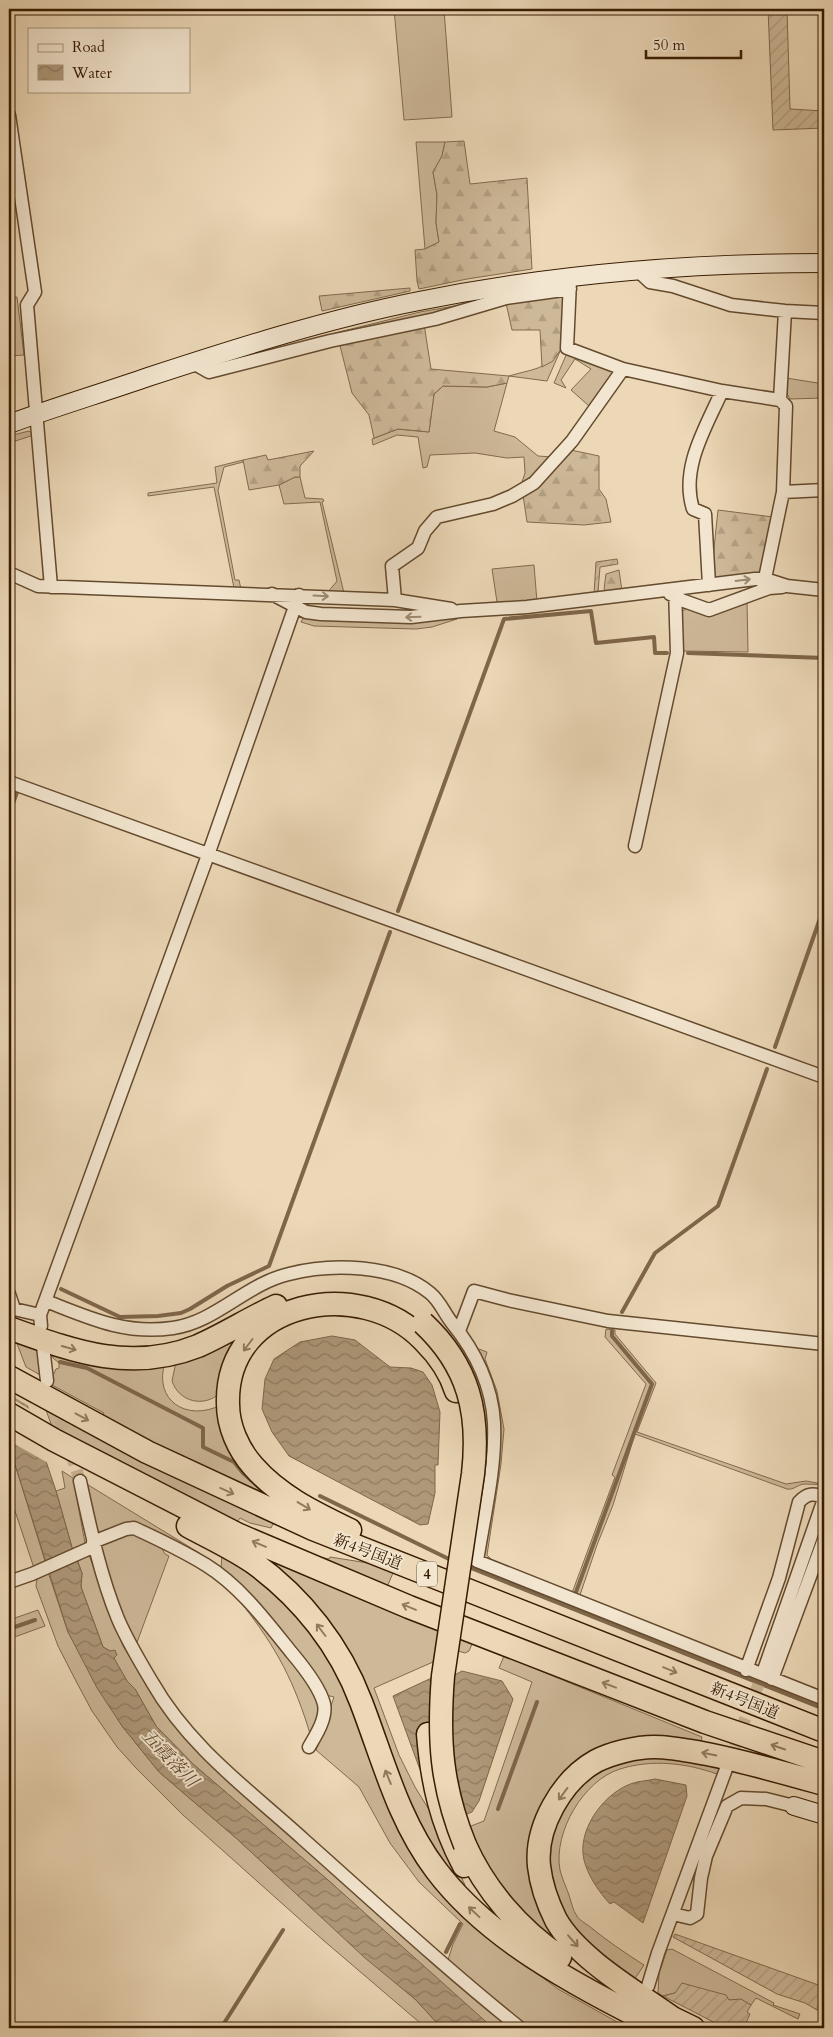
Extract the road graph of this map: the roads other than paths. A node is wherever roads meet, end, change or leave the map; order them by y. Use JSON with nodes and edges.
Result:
{"nodes":[{"id":1,"x":9,"y":115,"type":"edge"},
{"id":2,"x":824,"y":262,"type":"edge"},
{"id":3,"x":638,"y":270,"type":"junction"},
{"id":4,"x":570,"y":282,"type":"junction"},
{"id":5,"x":785,"y":311,"type":"junction"},
{"id":6,"x":824,"y":313,"type":"edge"},
{"id":7,"x":623,"y":369,"type":"junction"},
{"id":8,"x":722,"y":391,"type":"junction"},
{"id":9,"x":780,"y":400,"type":"junction"},
{"id":10,"x":35,"y":414,"type":"junction"},
{"id":11,"x":9,"y":424,"type":"edge"},
{"id":12,"x":824,"y":490,"type":"edge"},
{"id":13,"x":782,"y":492,"type":"junction"},
{"id":14,"x":9,"y":573,"type":"edge"},
{"id":15,"x":709,"y":585,"type":"junction"},
{"id":16,"x":764,"y":585,"type":"junction"},
{"id":17,"x":51,"y":587,"type":"junction"},
{"id":18,"x":824,"y":590,"type":"edge"},
{"id":19,"x":675,"y":592,"type":"junction"},
{"id":20,"x":395,"y":600,"type":"junction"},
{"id":21,"x":298,"y":601,"type":"junction"},
{"id":22,"x":461,"y":611,"type":"junction"},
{"id":23,"x":9,"y":782,"type":"edge"},
{"id":24,"x":635,"y":846,"type":"dead end"},
{"id":25,"x":208,"y":855,"type":"junction"},
{"id":26,"x":824,"y":1078,"type":"edge"},
{"id":27,"x":9,"y":1294,"type":"edge"},
{"id":28,"x":46,"y":1301,"type":"junction"},
{"id":29,"x":28,"y":1325,"type":"edge"},
{"id":30,"x":419,"y":1328,"type":"junction"},
{"id":31,"x":459,"y":1331,"type":"junction"},
{"id":32,"x":824,"y":1344,"type":"edge"},
{"id":33,"x":43,"y":1346,"type":"dead end"},
{"id":34,"x":9,"y":1376,"type":"edge"},
{"id":35,"x":43,"y":1388,"type":"junction"},
{"id":36,"x":9,"y":1414,"type":"edge"},
{"id":37,"x":54,"y":1440,"type":"junction"},
{"id":38,"x":80,"y":1481,"type":"tunnel mouth"},
{"id":39,"x":824,"y":1498,"type":"edge"},
{"id":40,"x":824,"y":1539,"type":"edge"},
{"id":41,"x":90,"y":1546,"type":"junction"},
{"id":42,"x":9,"y":1582,"type":"edge"},
{"id":43,"x":639,"y":1657,"type":"junction"},
{"id":44,"x":746,"y":1670,"type":"junction"},
{"id":45,"x":768,"y":1674,"type":"junction"},
{"id":46,"x":824,"y":1699,"type":"edge"},
{"id":47,"x":824,"y":1731,"type":"edge"},
{"id":48,"x":309,"y":1747,"type":"dead end"},
{"id":49,"x":824,"y":1762,"type":"edge"},
{"id":50,"x":726,"y":1769,"type":"tunnel mouth"},
{"id":51,"x":824,"y":1784,"type":"edge"},
{"id":52,"x":794,"y":1806,"type":"joint"},
{"id":53,"x":824,"y":1815,"type":"edge"},
{"id":54,"x":460,"y":1847,"type":"junction"},
{"id":55,"x":673,"y":1914,"type":"junction"},
{"id":56,"x":557,"y":1971,"type":"junction"},
{"id":57,"x":648,"y":1986,"type":"dead end"},
{"id":58,"x":676,"y":2025,"type":"edge"},
{"id":59,"x":520,"y":2028,"type":"edge"}],
"edges":[{"from":1,"to":10,"type":"street"},
{"from":2,"to":3,"type":"street"},
{"from":3,"to":4,"type":"street"},
{"from":3,"to":5,"type":"street"},
{"from":4,"to":7,"type":"street"},
{"from":4,"to":10,"type":"street"},
{"from":5,"to":6,"type":"street"},
{"from":5,"to":9,"type":"street"},
{"from":7,"to":8,"type":"street"},
{"from":7,"to":20,"type":"street"},
{"from":8,"to":9,"type":"street"},
{"from":8,"to":15,"type":"street"},
{"from":9,"to":13,"type":"street"},
{"from":10,"to":11,"type":"street"},
{"from":10,"to":17,"type":"street"},
{"from":12,"to":13,"type":"street"},
{"from":13,"to":16,"type":"street"},
{"from":14,"to":17,"type":"street"},
{"from":15,"to":16,"type":"street","one_way":true},
{"from":15,"to":19,"type":"street"},
{"from":16,"to":18,"type":"street"},
{"from":16,"to":19,"type":"street"},
{"from":17,"to":21,"type":"street"},
{"from":19,"to":22,"type":"street"},
{"from":19,"to":24,"type":"street"},
{"from":21,"to":20,"type":"street","one_way":true},
{"from":20,"to":22,"type":"street"},
{"from":22,"to":21,"type":"street","one_way":true},
{"from":21,"to":25,"type":"street"},
{"from":23,"to":25,"type":"street"},
{"from":25,"to":26,"type":"street"},
{"from":25,"to":28,"type":"street"},
{"from":27,"to":29,"type":"street"},
{"from":28,"to":29,"type":"street"},
{"from":28,"to":31,"type":"street"},
{"from":29,"to":30,"type":"highway","one_way":true},
{"from":30,"to":43,"type":"highway","one_way":true},
{"from":30,"to":54,"type":"highway","bridge":true},
{"from":31,"to":32,"type":"street"},
{"from":31,"to":44,"type":"street"},
{"from":33,"to":35,"type":"street"},
{"from":34,"to":35,"type":"highway","name":"新4号国道","number":"4"},
{"from":35,"to":43,"type":"highway","name":"新4号国道","number":"4","one_way":true},
{"from":36,"to":37,"type":"highway","name":"新4号国道","number":"4"},
{"from":49,"to":37,"type":"highway","name":"新4号国道","number":"4","one_way":true},
{"from":56,"to":37,"type":"highway","one_way":true},
{"from":38,"to":41,"type":"street"},
{"from":39,"to":44,"type":"street"},
{"from":39,"to":45,"type":"street"},
{"from":40,"to":45,"type":"street"},
{"from":41,"to":42,"type":"street"},
{"from":41,"to":48,"type":"street"},
{"from":41,"to":59,"type":"street"},
{"from":43,"to":47,"type":"highway","name":"新4号国道","number":"4","one_way":true},
{"from":44,"to":45,"type":"street"},
{"from":45,"to":46,"type":"street"},
{"from":50,"to":55,"type":"street"},
{"from":51,"to":58,"type":"highway","one_way":true},
{"from":52,"to":53,"type":"street"},
{"from":52,"to":55,"type":"street"},
{"from":54,"to":56,"type":"highway"},
{"from":54,"to":58,"type":"highway"},
{"from":55,"to":57,"type":"street"},
{"from":56,"to":58,"type":"highway"}]}
